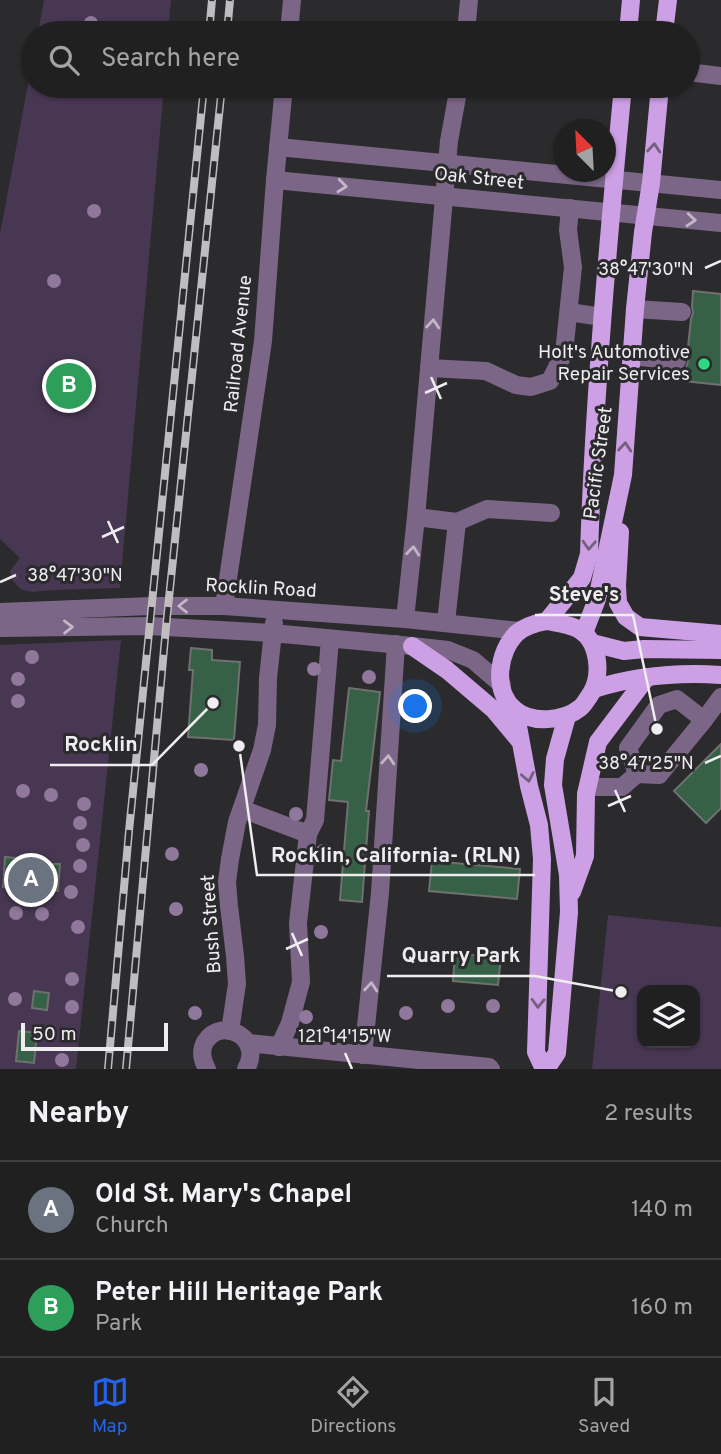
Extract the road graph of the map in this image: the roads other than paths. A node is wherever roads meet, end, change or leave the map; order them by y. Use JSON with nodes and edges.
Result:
{"nodes":[{"id":1,"x":292,"y":0,"type":"edge"},
{"id":2,"x":469,"y":0,"type":"edge"},
{"id":3,"x":631,"y":0,"type":"edge"},
{"id":4,"x":668,"y":0,"type":"edge"},
{"id":5,"x":290,"y":21,"type":"edge"},
{"id":6,"x":467,"y":21,"type":"edge"},
{"id":7,"x":629,"y":21,"type":"edge"},
{"id":8,"x":665,"y":21,"type":"edge"},
{"id":9,"x":700,"y":73,"type":"edge"},
{"id":10,"x":721,"y":76,"type":"edge"},
{"id":11,"x":283,"y":98,"type":"edge"},
{"id":12,"x":457,"y":98,"type":"edge"},
{"id":13,"x":622,"y":98,"type":"edge"},
{"id":14,"x":659,"y":98,"type":"edge"},
{"id":15,"x":278,"y":147,"type":"junction"},
{"id":16,"x":616,"y":151,"type":"edge"},
{"id":17,"x":449,"y":163,"type":"junction"},
{"id":18,"x":553,"y":173,"type":"edge"},
{"id":19,"x":616,"y":179,"type":"edge"},
{"id":20,"x":275,"y":180,"type":"junction"},
{"id":21,"x":613,"y":182,"type":"edge"},
{"id":22,"x":651,"y":183,"type":"junction"},
{"id":23,"x":721,"y":190,"type":"edge"},
{"id":24,"x":445,"y":196,"type":"junction"},
{"id":25,"x":570,"y":208,"type":"junction"},
{"id":26,"x":610,"y":212,"type":"junction"},
{"id":27,"x":646,"y":216,"type":"junction"},
{"id":28,"x":721,"y":223,"type":"edge"},
{"id":29,"x":635,"y":309,"type":"junction"},
{"id":30,"x":569,"y":312,"type":"junction"},
{"id":31,"x":682,"y":312,"type":"dead end"},
{"id":32,"x":602,"y":317,"type":"junction"},
{"id":33,"x":632,"y":356,"type":"junction"},
{"id":34,"x":677,"y":361,"type":"dead end"},
{"id":35,"x":429,"y":368,"type":"junction"},
{"id":36,"x":623,"y":475,"type":"junction"},
{"id":37,"x":551,"y":513,"type":"dead end"},
{"id":38,"x":416,"y":517,"type":"junction"},
{"id":39,"x":457,"y":522,"type":"junction"},
{"id":40,"x":0,"y":596,"type":"edge"},
{"id":41,"x":0,"y":606,"type":"edge"},
{"id":42,"x":224,"y":606,"type":"junction"},
{"id":43,"x":276,"y":610,"type":"junction"},
{"id":44,"x":0,"y":612,"type":"edge"},
{"id":45,"x":405,"y":619,"type":"junction"},
{"id":46,"x":547,"y":621,"type":"junction"},
{"id":47,"x":446,"y":622,"type":"junction"},
{"id":48,"x":0,"y":628,"type":"edge"},
{"id":49,"x":519,"y":631,"type":"junction"},
{"id":50,"x":272,"y":633,"type":"junction"},
{"id":51,"x":721,"y":634,"type":"edge"},
{"id":52,"x":588,"y":638,"type":"junction"},
{"id":53,"x":330,"y":639,"type":"junction"},
{"id":54,"x":404,"y":645,"type":"junction"},
{"id":55,"x":721,"y":650,"type":"edge"},
{"id":56,"x":721,"y":675,"type":"edge"},
{"id":57,"x":647,"y":677,"type":"junction"},
{"id":58,"x":502,"y":685,"type":"junction"},
{"id":59,"x":594,"y":689,"type":"junction"},
{"id":60,"x":721,"y":697,"type":"edge"},
{"id":61,"x":515,"y":710,"type":"junction"},
{"id":62,"x":566,"y":716,"type":"junction"},
{"id":63,"x":704,"y":720,"type":"junction"},
{"id":64,"x":521,"y":743,"type":"junction"},
{"id":65,"x":637,"y":774,"type":"junction"},
{"id":66,"x":588,"y":787,"type":"junction"},
{"id":67,"x":242,"y":809,"type":"junction"},
{"id":68,"x":308,"y":835,"type":"junction"},
{"id":69,"x":569,"y":900,"type":"junction"},
{"id":70,"x":230,"y":1031,"type":"junction"},
{"id":71,"x":248,"y":1044,"type":"junction"},
{"id":72,"x":279,"y":1047,"type":"junction"},
{"id":73,"x":363,"y":1055,"type":"junction"},
{"id":74,"x":206,"y":1069,"type":"edge"},
{"id":75,"x":246,"y":1069,"type":"edge"},
{"id":76,"x":491,"y":1069,"type":"edge"},
{"id":77,"x":545,"y":1069,"type":"edge"}],
"edges":[{"from":1,"to":5,"type":"street"},
{"from":2,"to":6,"type":"street"},
{"from":3,"to":7,"type":"main road"},
{"from":4,"to":8,"type":"main road"},
{"from":9,"to":10,"type":"street"},
{"from":11,"to":15,"type":"street","name":"Railroad Avenue"},
{"from":12,"to":17,"type":"street"},
{"from":13,"to":16,"type":"main road","name":"Pacific Street"},
{"from":22,"to":14,"type":"main road","name":"Pacific Street","one_way":true},
{"from":15,"to":17,"type":"street","name":"Oak Street"},
{"from":15,"to":20,"type":"street","name":"Railroad Avenue"},
{"from":17,"to":18,"type":"street","name":"Oak Street"},
{"from":17,"to":24,"type":"street"},
{"from":19,"to":22,"type":"street","name":"Oak Street"},
{"from":20,"to":24,"type":"street","name":"Oak Street","one_way":true},
{"from":20,"to":42,"type":"street","name":"Railroad Avenue"},
{"from":21,"to":26,"type":"main road","name":"Pacific Street"},
{"from":22,"to":23,"type":"street","name":"Oak Street"},
{"from":22,"to":27,"type":"main road","name":"Pacific Street"},
{"from":24,"to":25,"type":"street","name":"Oak Street"},
{"from":35,"to":24,"type":"street","one_way":true},
{"from":25,"to":26,"type":"street","name":"Oak Street"},
{"from":25,"to":30,"type":"street"},
{"from":26,"to":27,"type":"street","name":"Oak Street"},
{"from":26,"to":32,"type":"main road","name":"Pacific Street"},
{"from":27,"to":28,"type":"street","name":"Oak Street","one_way":true},
{"from":27,"to":29,"type":"main road","name":"Pacific Street"},
{"from":29,"to":31,"type":"street"},
{"from":29,"to":33,"type":"main road","name":"Pacific Street"},
{"from":30,"to":32,"type":"street"},
{"from":30,"to":35,"type":"street"},
{"from":32,"to":46,"type":"main road","name":"Pacific Street","one_way":true},
{"from":33,"to":34,"type":"street"},
{"from":36,"to":33,"type":"main road","name":"Pacific Street","one_way":true},
{"from":35,"to":38,"type":"street"},
{"from":36,"to":51,"type":"main road"},
{"from":36,"to":52,"type":"main road","name":"Pacific Street"},
{"from":37,"to":39,"type":"street"},
{"from":38,"to":39,"type":"street"},
{"from":45,"to":38,"type":"street","one_way":true},
{"from":39,"to":47,"type":"street"},
{"from":40,"to":41,"type":"street"},
{"from":42,"to":43,"type":"street","name":"Rocklin Road"},
{"from":42,"to":44,"type":"street","name":"Rocklin Road","one_way":true},
{"from":43,"to":45,"type":"street","name":"Rocklin Road"},
{"from":43,"to":50,"type":"street","name":"Bush Street"},
{"from":45,"to":47,"type":"street","name":"Rocklin Road"},
{"from":46,"to":49,"type":"main road"},
{"from":46,"to":52,"type":"main road"},
{"from":47,"to":49,"type":"street","name":"Rocklin Road"},
{"from":48,"to":50,"type":"street","one_way":true},
{"from":49,"to":58,"type":"main road"},
{"from":50,"to":53,"type":"street"},
{"from":50,"to":67,"type":"street","name":"Bush Street"},
{"from":52,"to":55,"type":"main road"},
{"from":52,"to":59,"type":"main road"},
{"from":53,"to":54,"type":"street"},
{"from":53,"to":68,"type":"street"},
{"from":54,"to":58,"type":"street"},
{"from":54,"to":64,"type":"main road"},
{"from":73,"to":54,"type":"street","one_way":true},
{"from":56,"to":57,"type":"main road"},
{"from":57,"to":59,"type":"main road"},
{"from":57,"to":66,"type":"main road"},
{"from":58,"to":61,"type":"main road"},
{"from":59,"to":62,"type":"main road"},
{"from":60,"to":63,"type":"street"},
{"from":61,"to":62,"type":"main road"},
{"from":61,"to":64,"type":"main road"},
{"from":62,"to":69,"type":"main road"},
{"from":63,"to":65,"type":"street"},
{"from":63,"to":65,"type":"street"},
{"from":64,"to":77,"type":"main road","one_way":true},
{"from":65,"to":66,"type":"street"},
{"from":66,"to":69,"type":"main road"},
{"from":67,"to":68,"type":"street"},
{"from":67,"to":70,"type":"street","name":"Bush Street"},
{"from":68,"to":72,"type":"street"},
{"from":69,"to":77,"type":"main road"},
{"from":70,"to":71,"type":"street"},
{"from":70,"to":74,"type":"street"},
{"from":71,"to":72,"type":"street"},
{"from":71,"to":75,"type":"street"},
{"from":72,"to":73,"type":"street"},
{"from":73,"to":76,"type":"street"}]}
